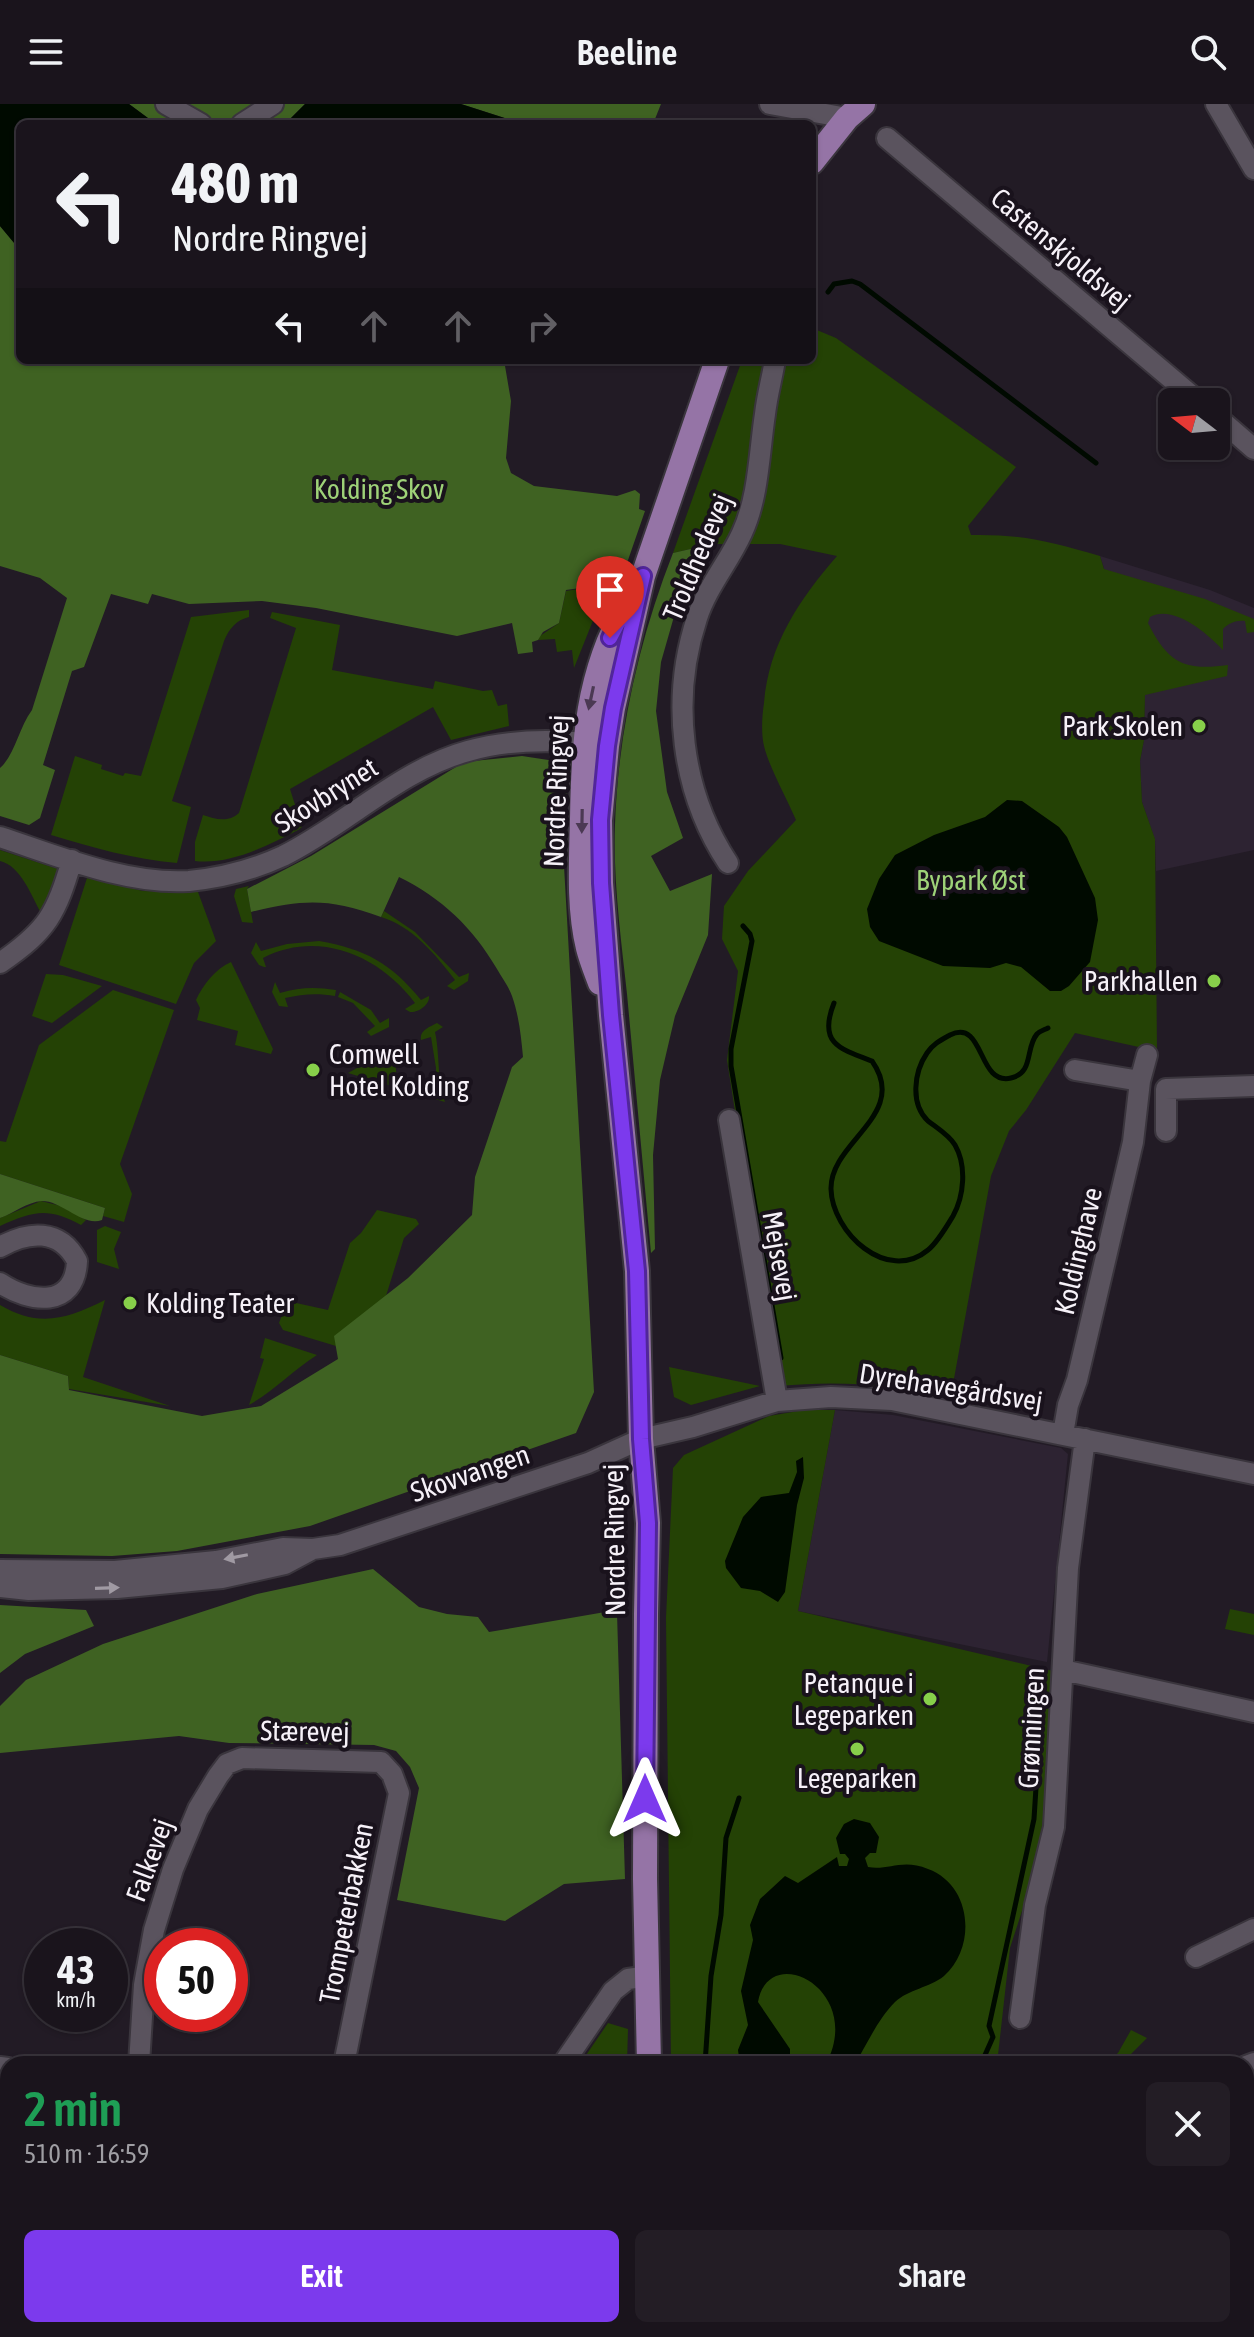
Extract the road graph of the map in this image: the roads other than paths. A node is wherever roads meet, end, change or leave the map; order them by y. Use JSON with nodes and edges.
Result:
{"nodes":[{"id":1,"x":166,"y":104,"type":"edge"},
{"id":2,"x":273,"y":104,"type":"edge"},
{"id":3,"x":770,"y":104,"type":"edge"},
{"id":4,"x":1216,"y":104,"type":"edge"},
{"id":5,"x":855,"y":111,"type":"edge"},
{"id":6,"x":194,"y":120,"type":"edge"},
{"id":7,"x":248,"y":120,"type":"edge"},
{"id":8,"x":887,"y":138,"type":"dead end"},
{"id":9,"x":816,"y":157,"type":"edge"},
{"id":10,"x":1254,"y":169,"type":"edge"},
{"id":11,"x":716,"y":364,"type":"edge"},
{"id":12,"x":774,"y":364,"type":"edge"},
{"id":13,"x":1182,"y":388,"type":"edge"},
{"id":14,"x":1230,"y":428,"type":"edge"},
{"id":15,"x":1254,"y":449,"type":"edge"},
{"id":16,"x":595,"y":744,"type":"junction"},
{"id":17,"x":0,"y":837,"type":"edge"},
{"id":18,"x":72,"y":860,"type":"junction"},
{"id":19,"x":728,"y":863,"type":"dead end"},
{"id":20,"x":0,"y":963,"type":"edge"},
{"id":21,"x":1147,"y":1055,"type":"dead end"},
{"id":22,"x":1075,"y":1070,"type":"dead end"},
{"id":23,"x":1140,"y":1081,"type":"junction"},
{"id":24,"x":1254,"y":1086,"type":"edge"},
{"id":25,"x":729,"y":1120,"type":"dead end"},
{"id":26,"x":1166,"y":1131,"type":"dead end"},
{"id":27,"x":0,"y":1247,"type":"edge"},
{"id":28,"x":0,"y":1283,"type":"edge"},
{"id":29,"x":777,"y":1401,"type":"junction"},
{"id":30,"x":1063,"y":1434,"type":"junction"},
{"id":31,"x":641,"y":1439,"type":"junction"},
{"id":32,"x":1085,"y":1439,"type":"junction"},
{"id":33,"x":1254,"y":1474,"type":"edge"},
{"id":34,"x":313,"y":1549,"type":"junction"},
{"id":35,"x":0,"y":1570,"type":"edge"},
{"id":36,"x":0,"y":1587,"type":"edge"},
{"id":37,"x":1063,"y":1670,"type":"junction"},
{"id":38,"x":1254,"y":1712,"type":"edge"},
{"id":39,"x":392,"y":1774,"type":"joint"},
{"id":40,"x":218,"y":1776,"type":"joint"},
{"id":41,"x":1254,"y":1929,"type":"edge"},
{"id":42,"x":1196,"y":1957,"type":"dead end"},
{"id":43,"x":649,"y":1976,"type":"junction"},
{"id":44,"x":1020,"y":2018,"type":"dead end"},
{"id":45,"x":140,"y":2056,"type":"edge"},
{"id":46,"x":346,"y":2056,"type":"edge"},
{"id":47,"x":568,"y":2056,"type":"edge"},
{"id":48,"x":649,"y":2056,"type":"edge"}],
"edges":[{"from":1,"to":6,"type":"street"},
{"from":2,"to":7,"type":"street"},
{"from":3,"to":5,"type":"street"},
{"from":4,"to":10,"type":"street"},
{"from":5,"to":9,"type":"main road"},
{"from":8,"to":13,"type":"street","name":"Castenskjoldsvej"},
{"from":11,"to":16,"type":"main road","name":"Nordre Ringvej"},
{"from":12,"to":19,"type":"street","name":"Troldhedevej"},
{"from":14,"to":15,"type":"street"},
{"from":16,"to":18,"type":"street","name":"Skovbrynet"},
{"from":16,"to":31,"type":"main road","name":"Nordre Ringvej"},
{"from":17,"to":18,"type":"street","name":"Skovbrynet"},
{"from":18,"to":20,"type":"street"},
{"from":21,"to":23,"type":"street","name":"Koldinghave"},
{"from":22,"to":23,"type":"street"},
{"from":23,"to":30,"type":"street","name":"Koldinghave"},
{"from":24,"to":26,"type":"street"},
{"from":25,"to":29,"type":"street","name":"Mejsevej"},
{"from":27,"to":28,"type":"street"},
{"from":29,"to":30,"type":"street","name":"Dyrehavegårdsvej"},
{"from":29,"to":31,"type":"street","name":"Dyrehavegårdsvej"},
{"from":30,"to":32,"type":"street","name":"Dyrehavegårdsvej"},
{"from":31,"to":34,"type":"street","name":"Skovvangen"},
{"from":31,"to":43,"type":"main road","name":"Nordre Ringvej"},
{"from":32,"to":33,"type":"street","name":"Dyrehavegårdsvej"},
{"from":32,"to":37,"type":"street","name":"Grønningen"},
{"from":34,"to":35,"type":"street","name":"Skovvangen","one_way":true},
{"from":36,"to":34,"type":"street","name":"Skovvangen","one_way":true},
{"from":37,"to":38,"type":"street"},
{"from":37,"to":44,"type":"street","name":"Grønningen"},
{"from":39,"to":40,"type":"street","name":"Stærevej"},
{"from":39,"to":46,"type":"street","name":"Trompeterbakken"},
{"from":40,"to":45,"type":"street","name":"Falkevej"},
{"from":41,"to":42,"type":"street"},
{"from":43,"to":47,"type":"street"},
{"from":43,"to":48,"type":"main road","name":"Nordre Ringvej"}]}
